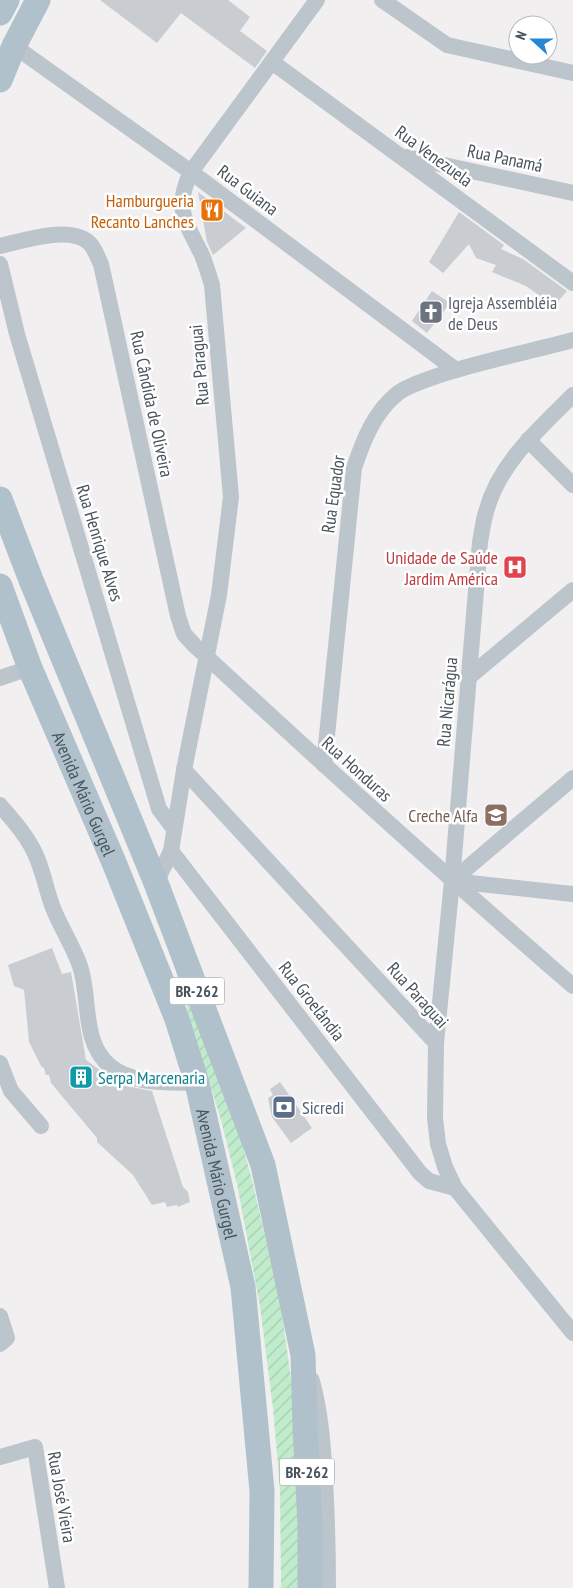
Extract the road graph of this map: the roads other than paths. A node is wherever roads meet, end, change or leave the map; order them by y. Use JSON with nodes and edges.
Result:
{"nodes":[{"id":1,"x":7,"y":0,"type":"edge"},
{"id":2,"x":38,"y":0,"type":"edge"},
{"id":3,"x":316,"y":0,"type":"edge"},
{"id":4,"x":382,"y":0,"type":"edge"},
{"id":5,"x":0,"y":13,"type":"edge"},
{"id":6,"x":14,"y":46,"type":"junction"},
{"id":7,"x":272,"y":62,"type":"junction"},
{"id":8,"x":573,"y":73,"type":"edge"},
{"id":9,"x":0,"y":80,"type":"edge"},
{"id":10,"x":400,"y":155,"type":"junction"},
{"id":11,"x":191,"y":172,"type":"junction"},
{"id":12,"x":573,"y":193,"type":"edge"},
{"id":13,"x":0,"y":246,"type":"edge"},
{"id":14,"x":0,"y":264,"type":"edge"},
{"id":15,"x":573,"y":283,"type":"edge"},
{"id":16,"x":573,"y":340,"type":"edge"},
{"id":17,"x":456,"y":370,"type":"junction"},
{"id":18,"x":573,"y":395,"type":"edge"},
{"id":19,"x":528,"y":440,"type":"junction"},
{"id":20,"x":573,"y":485,"type":"edge"},
{"id":21,"x":0,"y":499,"type":"edge"},
{"id":22,"x":0,"y":586,"type":"edge"},
{"id":23,"x":573,"y":590,"type":"edge"},
{"id":24,"x":207,"y":658,"type":"junction"},
{"id":25,"x":30,"y":668,"type":"junction"},
{"id":26,"x":469,"y":677,"type":"junction"},
{"id":27,"x":0,"y":678,"type":"edge"},
{"id":28,"x":324,"y":766,"type":"junction"},
{"id":29,"x":184,"y":770,"type":"junction"},
{"id":30,"x":573,"y":778,"type":"edge"},
{"id":31,"x":0,"y":805,"type":"edge"},
{"id":32,"x":174,"y":830,"type":"junction"},
{"id":33,"x":171,"y":851,"type":"junction"},
{"id":34,"x":452,"y":881,"type":"junction"},
{"id":35,"x":156,"y":883,"type":"junction"},
{"id":36,"x":573,"y":894,"type":"edge"},
{"id":37,"x":573,"y":986,"type":"edge"},
{"id":38,"x":436,"y":1043,"type":"junction"},
{"id":39,"x":0,"y":1062,"type":"edge"},
{"id":40,"x":198,"y":1083,"type":"junction"},
{"id":41,"x":41,"y":1126,"type":"dead end"},
{"id":42,"x":455,"y":1188,"type":"junction"},
{"id":43,"x":0,"y":1316,"type":"edge"},
{"id":44,"x":573,"y":1333,"type":"edge"},
{"id":45,"x":0,"y":1344,"type":"edge"},
{"id":46,"x":303,"y":1355,"type":"junction"},
{"id":47,"x":0,"y":1457,"type":"edge"},
{"id":48,"x":58,"y":1588,"type":"edge"},
{"id":49,"x":261,"y":1588,"type":"edge"},
{"id":50,"x":310,"y":1588,"type":"edge"},
{"id":51,"x":326,"y":1588,"type":"edge"}],
"edges":[{"from":1,"to":5,"type":"main road"},
{"from":2,"to":6,"type":"main road"},
{"from":3,"to":7,"type":"street","name":"Rua Paraguai"},
{"from":4,"to":8,"type":"street"},
{"from":6,"to":9,"type":"main road"},
{"from":6,"to":11,"type":"street","name":"Rua Guiana"},
{"from":7,"to":10,"type":"street","name":"Rua Venezuela"},
{"from":7,"to":11,"type":"street","name":"Rua Paraguai"},
{"from":10,"to":12,"type":"street","name":"Rua Panamá"},
{"from":10,"to":15,"type":"street","name":"Rua Venezuela"},
{"from":11,"to":17,"type":"street","name":"Rua Guiana"},
{"from":11,"to":24,"type":"street","name":"Rua Paraguai"},
{"from":13,"to":24,"type":"street","name":"Rua Cândida de Oliveira"},
{"from":14,"to":32,"type":"street","name":"Rua Henrique Alves"},
{"from":16,"to":17,"type":"street","name":"Rua Equador"},
{"from":17,"to":28,"type":"street","name":"Rua Equador"},
{"from":18,"to":19,"type":"street","name":"Rua Nicarágua"},
{"from":19,"to":20,"type":"street"},
{"from":19,"to":26,"type":"street","name":"Rua Nicarágua"},
{"from":21,"to":35,"type":"main road","name":"Avenida Mário Gurgel","number":"BR-262"},
{"from":22,"to":25,"type":"main road","name":"Avenida Mário Gurgel","number":"BR-262"},
{"from":23,"to":26,"type":"street"},
{"from":24,"to":28,"type":"street","name":"Rua Honduras"},
{"from":24,"to":29,"type":"street","name":"Rua Paraguai"},
{"from":25,"to":27,"type":"street"},
{"from":25,"to":40,"type":"main road","name":"Avenida Mário Gurgel","number":"BR-262"},
{"from":26,"to":34,"type":"street","name":"Rua Nicarágua"},
{"from":28,"to":34,"type":"street","name":"Rua Honduras"},
{"from":29,"to":32,"type":"street","name":"Rua Paraguai"},
{"from":29,"to":38,"type":"street","name":"Rua Paraguai"},
{"from":30,"to":34,"type":"street"},
{"from":31,"to":40,"type":"street"},
{"from":32,"to":33,"type":"street","name":"Rua Paraguai"},
{"from":33,"to":35,"type":"street"},
{"from":33,"to":42,"type":"street","name":"Rua Groelândia"},
{"from":34,"to":36,"type":"street"},
{"from":34,"to":37,"type":"street","name":"Rua Honduras"},
{"from":34,"to":38,"type":"street","name":"Rua Nicarágua"},
{"from":35,"to":46,"type":"main road","name":"Avenida Mário Gurgel","number":"BR-262"},
{"from":38,"to":42,"type":"street","name":"Rua Paraguai"},
{"from":39,"to":41,"type":"street"},
{"from":40,"to":49,"type":"main road","name":"Avenida Mário Gurgel","number":"BR-262"},
{"from":42,"to":44,"type":"street","name":"Rua Paraguai"},
{"from":43,"to":45,"type":"street"},
{"from":46,"to":50,"type":"main road","name":"Avenida Mário Gurgel","number":"BR-262"},
{"from":46,"to":51,"type":"street","name":"Avenida Mário Gurgel","number":"BR-262"},
{"from":47,"to":48,"type":"street","name":"Rua José Vieira"}]}
